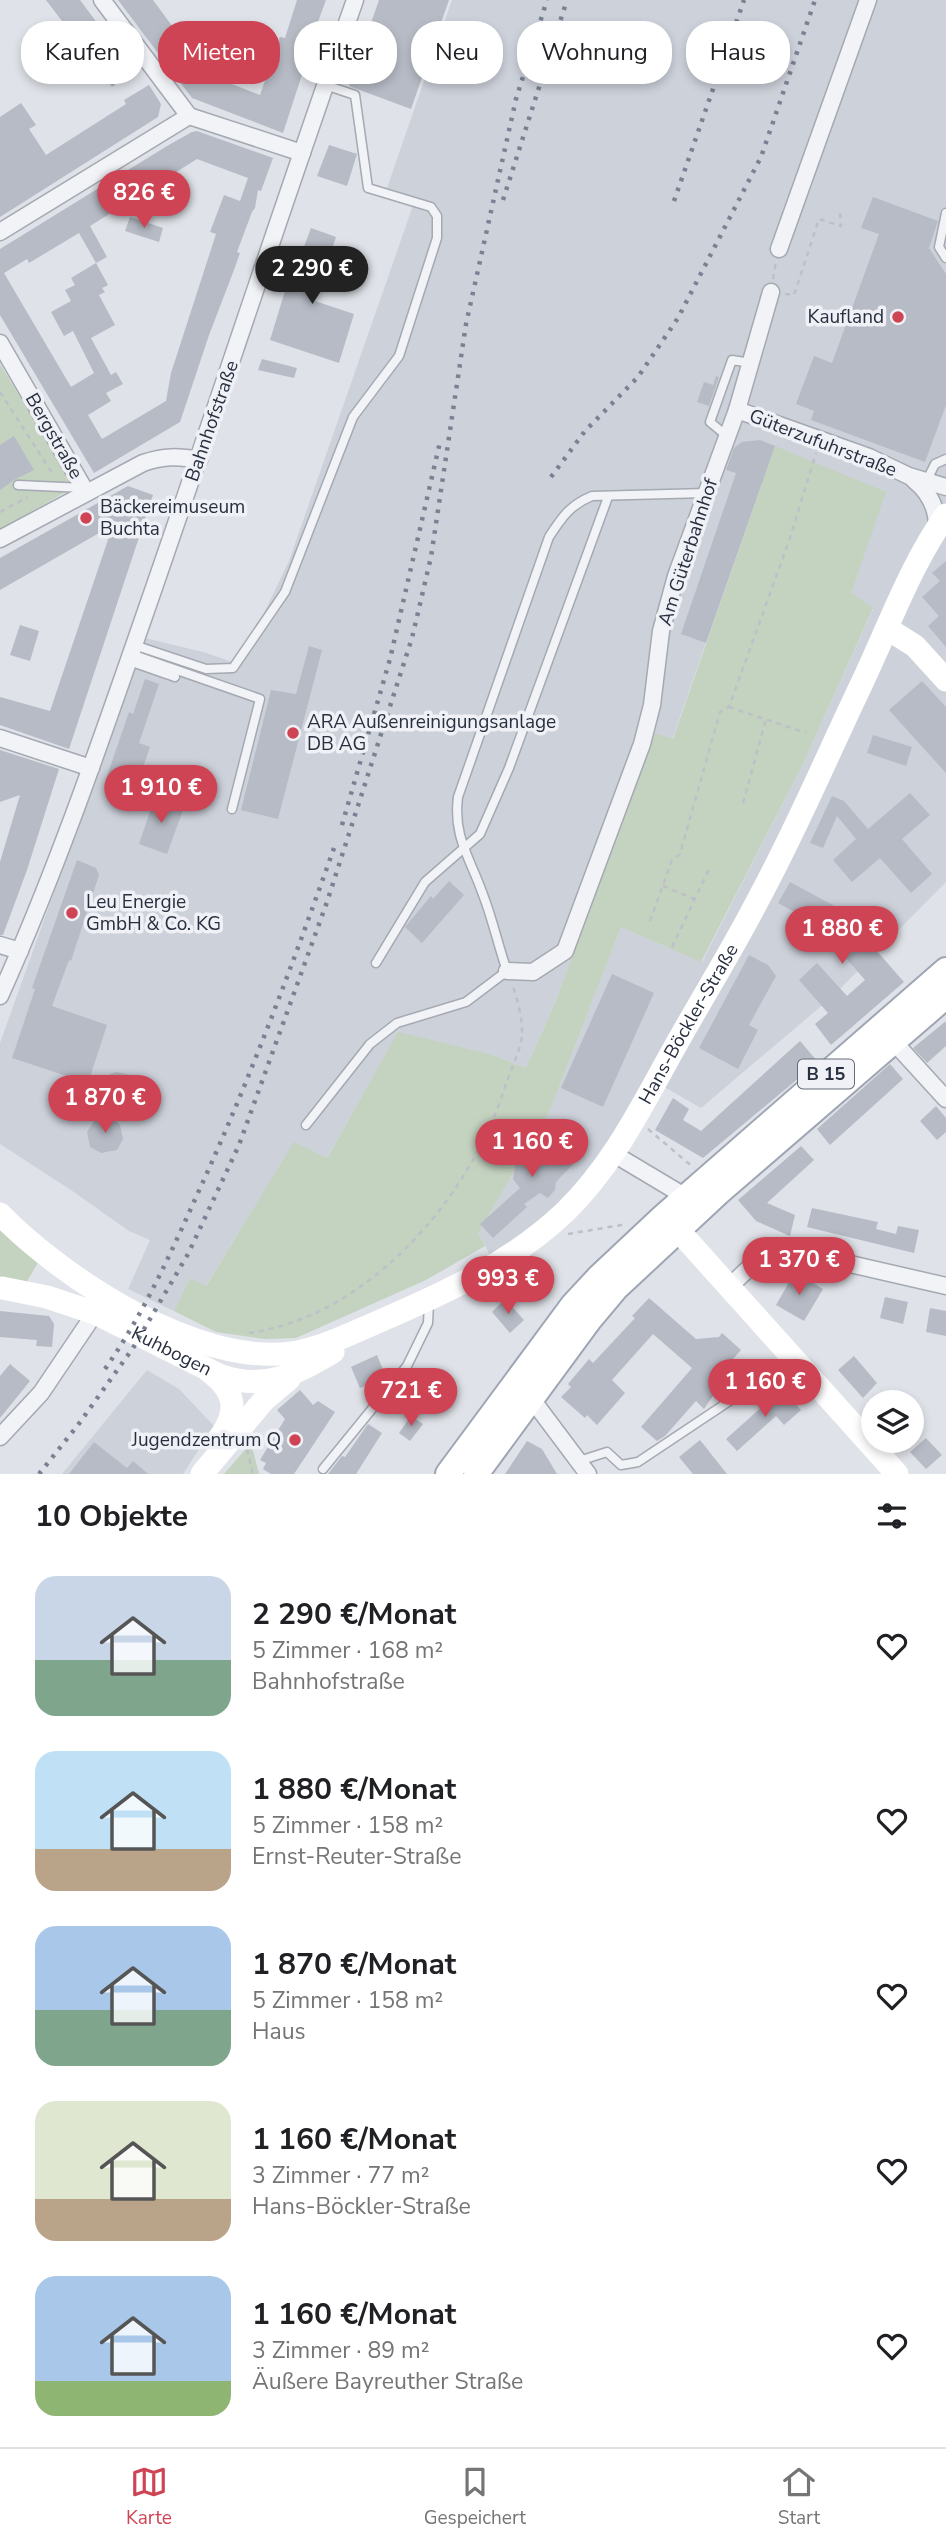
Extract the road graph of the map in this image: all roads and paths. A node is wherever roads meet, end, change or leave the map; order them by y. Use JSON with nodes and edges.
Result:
{"nodes":[{"id":1,"x":102,"y":0,"type":"edge"},
{"id":2,"x":355,"y":0,"type":"edge"},
{"id":3,"x":869,"y":0,"type":"edge"},
{"id":4,"x":325,"y":85,"type":"junction"},
{"id":5,"x":189,"y":116,"type":"junction"},
{"id":6,"x":302,"y":153,"type":"junction"},
{"id":7,"x":840,"y":213,"type":"dead end"},
{"id":8,"x":946,"y":213,"type":"edge"},
{"id":9,"x":0,"y":233,"type":"edge"},
{"id":10,"x":779,"y":249,"type":"joint"},
{"id":11,"x":946,"y":258,"type":"edge"},
{"id":12,"x":771,"y":292,"type":"junction"},
{"id":13,"x":0,"y":343,"type":"edge"},
{"id":14,"x":751,"y":363,"type":"junction"},
{"id":15,"x":0,"y":392,"type":"edge"},
{"id":16,"x":737,"y":410,"type":"junction"},
{"id":17,"x":727,"y":436,"type":"junction"},
{"id":18,"x":820,"y":439,"type":"junction"},
{"id":19,"x":946,"y":459,"type":"edge"},
{"id":20,"x":199,"y":460,"type":"junction"},
{"id":21,"x":18,"y":485,"type":"dead end"},
{"id":22,"x":925,"y":485,"type":"junction"},
{"id":23,"x":47,"y":486,"type":"junction"},
{"id":24,"x":946,"y":487,"type":"edge"},
{"id":25,"x":85,"y":490,"type":"junction"},
{"id":26,"x":707,"y":492,"type":"junction"},
{"id":27,"x":608,"y":497,"type":"junction"},
{"id":28,"x":0,"y":512,"type":"edge"},
{"id":29,"x":942,"y":521,"type":"edge"},
{"id":30,"x":0,"y":539,"type":"edge"},
{"id":31,"x":888,"y":629,"type":"junction"},
{"id":32,"x":131,"y":653,"type":"junction"},
{"id":33,"x":175,"y":677,"type":"dead end"},
{"id":34,"x":946,"y":680,"type":"edge"},
{"id":35,"x":729,"y":707,"type":"junction"},
{"id":36,"x":765,"y":719,"type":"junction"},
{"id":37,"x":806,"y":733,"type":"dead end"},
{"id":38,"x":0,"y":738,"type":"edge"},
{"id":39,"x":91,"y":768,"type":"junction"},
{"id":40,"x":743,"y":803,"type":"dead end"},
{"id":41,"x":232,"y":808,"type":"dead end"},
{"id":42,"x":465,"y":849,"type":"junction"},
{"id":43,"x":710,"y":867,"type":"dead end"},
{"id":44,"x":663,"y":886,"type":"junction"},
{"id":45,"x":694,"y":899,"type":"junction"},
{"id":46,"x":650,"y":921,"type":"dead end"},
{"id":47,"x":0,"y":945,"type":"edge"},
{"id":48,"x":672,"y":947,"type":"dead end"},
{"id":49,"x":20,"y":951,"type":"junction"},
{"id":50,"x":376,"y":963,"type":"dead end"},
{"id":51,"x":946,"y":970,"type":"edge"},
{"id":52,"x":507,"y":971,"type":"junction"},
{"id":53,"x":0,"y":996,"type":"edge"},
{"id":54,"x":946,"y":996,"type":"edge"},
{"id":55,"x":893,"y":1041,"type":"junction"},
{"id":56,"x":946,"y":1099,"type":"edge"},
{"id":57,"x":637,"y":1118,"type":"junction"},
{"id":58,"x":306,"y":1125,"type":"dead end"},
{"id":59,"x":614,"y":1154,"type":"junction"},
{"id":60,"x":706,"y":1180,"type":"junction"},
{"id":61,"x":685,"y":1197,"type":"junction"},
{"id":62,"x":0,"y":1214,"type":"edge"},
{"id":63,"x":678,"y":1230,"type":"junction"},
{"id":64,"x":648,"y":1231,"type":"junction"},
{"id":65,"x":567,"y":1235,"type":"dead end"},
{"id":66,"x":946,"y":1286,"type":"edge"},
{"id":67,"x":729,"y":1287,"type":"junction"},
{"id":68,"x":1,"y":1288,"type":"edge"},
{"id":69,"x":423,"y":1303,"type":"junction"},
{"id":70,"x":122,"y":1305,"type":"junction"},
{"id":71,"x":95,"y":1313,"type":"junction"},
{"id":72,"x":239,"y":1333,"type":"dead end"},
{"id":73,"x":219,"y":1347,"type":"junction"},
{"id":74,"x":310,"y":1358,"type":"junction"},
{"id":75,"x":793,"y":1358,"type":"junction"},
{"id":76,"x":204,"y":1368,"type":"junction"},
{"id":77,"x":252,"y":1383,"type":"junction"},
{"id":78,"x":531,"y":1398,"type":"junction"},
{"id":79,"x":241,"y":1418,"type":"junction"},
{"id":80,"x":0,"y":1437,"type":"edge"},
{"id":81,"x":245,"y":1443,"type":"dead end"},
{"id":82,"x":583,"y":1468,"type":"edge"},
{"id":83,"x":323,"y":1469,"type":"dead end"},
{"id":84,"x":194,"y":1474,"type":"edge"},
{"id":85,"x":202,"y":1474,"type":"edge"},
{"id":86,"x":253,"y":1474,"type":"edge"},
{"id":87,"x":448,"y":1474,"type":"edge"},
{"id":88,"x":476,"y":1474,"type":"edge"},
{"id":89,"x":897,"y":1474,"type":"edge"}],
"edges":[{"from":1,"to":5,"type":"street"},
{"from":2,"to":4,"type":"street","name":"Bahnhofstraße"},
{"from":3,"to":10,"type":"street"},
{"from":4,"to":6,"type":"street","name":"Bahnhofstraße"},
{"from":4,"to":32,"type":"lane"},
{"from":5,"to":6,"type":"street"},
{"from":5,"to":9,"type":"street"},
{"from":6,"to":20,"type":"street","name":"Bahnhofstraße"},
{"from":7,"to":12,"type":"path"},
{"from":8,"to":11,"type":"lane"},
{"from":10,"to":12,"type":"path"},
{"from":12,"to":14,"type":"street","name":"Am Güterbahnhof"},
{"from":13,"to":25,"type":"street","name":"Bergstraße"},
{"from":14,"to":16,"type":"street","name":"Am Güterbahnhof"},
{"from":14,"to":17,"type":"lane"},
{"from":15,"to":23,"type":"path"},
{"from":16,"to":17,"type":"street","name":"Am Güterbahnhof"},
{"from":16,"to":18,"type":"street","name":"Güterzufuhrstraße"},
{"from":17,"to":26,"type":"street","name":"Am Güterbahnhof"},
{"from":18,"to":22,"type":"street","name":"Güterzufuhrstraße"},
{"from":18,"to":35,"type":"path"},
{"from":19,"to":22,"type":"lane"},
{"from":20,"to":25,"type":"street"},
{"from":20,"to":32,"type":"street","name":"Bahnhofstraße"},
{"from":21,"to":23,"type":"lane"},
{"from":22,"to":24,"type":"street","name":"Güterzufuhrstraße"},
{"from":22,"to":29,"type":"street"},
{"from":23,"to":25,"type":"lane"},
{"from":23,"to":28,"type":"path"},
{"from":25,"to":30,"type":"street"},
{"from":26,"to":27,"type":"lane"},
{"from":26,"to":52,"type":"street","name":"Am Güterbahnhof"},
{"from":27,"to":42,"type":"lane"},
{"from":27,"to":42,"type":"lane"},
{"from":29,"to":31,"type":"main road","name":"Hans-Böckler-Straße"},
{"from":31,"to":34,"type":"main road"},
{"from":31,"to":57,"type":"main road","name":"Hans-Böckler-Straße"},
{"from":32,"to":33,"type":"lane"},
{"from":32,"to":39,"type":"street","name":"Bahnhofstraße"},
{"from":32,"to":41,"type":"lane"},
{"from":35,"to":36,"type":"path"},
{"from":35,"to":44,"type":"path"},
{"from":36,"to":37,"type":"path"},
{"from":36,"to":40,"type":"path"},
{"from":38,"to":39,"type":"street"},
{"from":39,"to":49,"type":"street","name":"Bahnhofstraße"},
{"from":42,"to":50,"type":"lane"},
{"from":42,"to":52,"type":"lane"},
{"from":43,"to":45,"type":"path"},
{"from":44,"to":45,"type":"path"},
{"from":44,"to":46,"type":"path"},
{"from":45,"to":48,"type":"path"},
{"from":47,"to":49,"type":"street"},
{"from":49,"to":53,"type":"street","name":"Bahnhofstraße"},
{"from":51,"to":60,"type":"main road","number":"B 15"},
{"from":52,"to":58,"type":"lane"},
{"from":52,"to":72,"type":"path"},
{"from":54,"to":55,"type":"main road","number":"B 15"},
{"from":55,"to":56,"type":"street"},
{"from":55,"to":63,"type":"main road","number":"B 15"},
{"from":57,"to":59,"type":"main road","name":"Hans-Böckler-Straße"},
{"from":57,"to":60,"type":"path"},
{"from":59,"to":61,"type":"street"},
{"from":59,"to":69,"type":"main road","name":"Hans-Böckler-Straße"},
{"from":60,"to":61,"type":"main road","number":"B 15"},
{"from":61,"to":64,"type":"main road","number":"B 15"},
{"from":62,"to":70,"type":"main road"},
{"from":63,"to":64,"type":"main road"},
{"from":63,"to":67,"type":"main road"},
{"from":63,"to":78,"type":"main road","number":"B 15"},
{"from":64,"to":65,"type":"path"},
{"from":64,"to":87,"type":"main road","number":"B 15"},
{"from":66,"to":67,"type":"street"},
{"from":67,"to":75,"type":"main road"},
{"from":68,"to":70,"type":"main road"},
{"from":68,"to":71,"type":"main road","name":"Kuhbogen"},
{"from":69,"to":74,"type":"main road","name":"Hans-Böckler-Straße"},
{"from":69,"to":83,"type":"lane"},
{"from":70,"to":73,"type":"main road","name":"Kuhbogen"},
{"from":71,"to":76,"type":"main road","name":"Kuhbogen"},
{"from":71,"to":80,"type":"street"},
{"from":73,"to":74,"type":"main road","name":"Hans-Böckler-Straße"},
{"from":73,"to":77,"type":"main road"},
{"from":74,"to":77,"type":"main road","name":"Hans-Böckler-Straße"},
{"from":74,"to":79,"type":"main road"},
{"from":75,"to":82,"type":"lane"},
{"from":75,"to":89,"type":"main road"},
{"from":76,"to":77,"type":"main road","name":"Kuhbogen"},
{"from":76,"to":79,"type":"main road"},
{"from":77,"to":79,"type":"main road"},
{"from":78,"to":82,"type":"street"},
{"from":78,"to":88,"type":"main road","number":"B 15"},
{"from":79,"to":84,"type":"main road"},
{"from":79,"to":85,"type":"main road"},
{"from":81,"to":86,"type":"path"}]}
